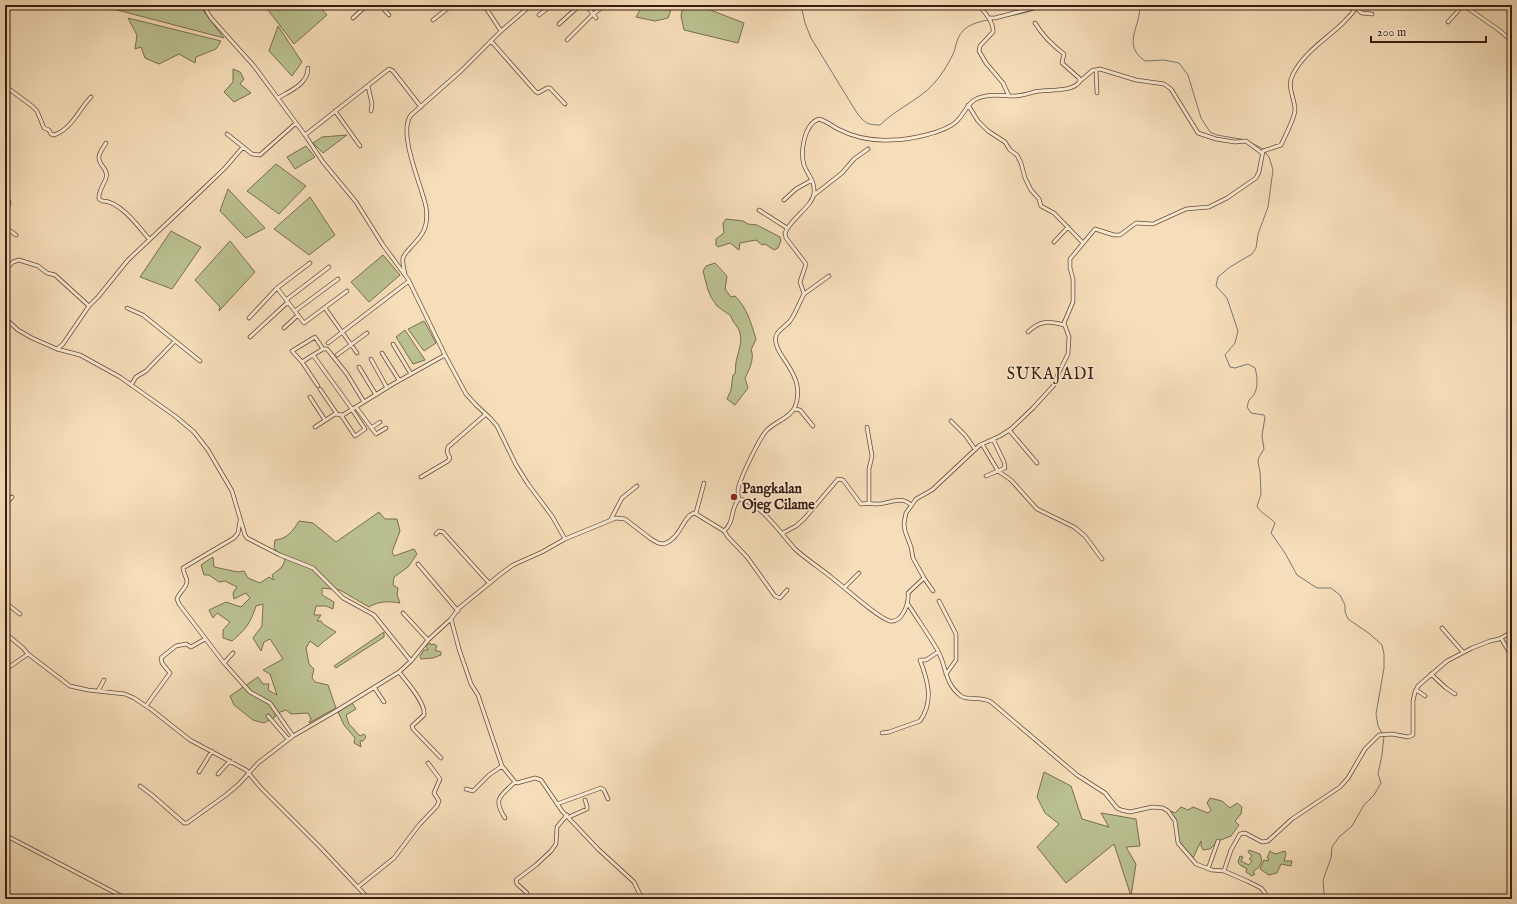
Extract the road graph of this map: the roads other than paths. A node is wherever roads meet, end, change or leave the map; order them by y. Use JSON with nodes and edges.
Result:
{"nodes":[{"id":1,"x":203,"y":5,"type":"edge"},
{"id":2,"x":367,"y":5,"type":"edge"},
{"id":3,"x":380,"y":5,"type":"edge"},
{"id":4,"x":452,"y":5,"type":"edge"},
{"id":5,"x":484,"y":5,"type":"edge"},
{"id":6,"x":531,"y":5,"type":"edge"},
{"id":7,"x":552,"y":5,"type":"edge"},
{"id":8,"x":580,"y":5,"type":"edge"},
{"id":9,"x":586,"y":5,"type":"edge"},
{"id":10,"x":606,"y":5,"type":"edge"},
{"id":11,"x":978,"y":5,"type":"edge"},
{"id":12,"x":1462,"y":5,"type":"edge"},
{"id":13,"x":1044,"y":6,"type":"edge"},
{"id":14,"x":1357,"y":7,"type":"edge"},
{"id":15,"x":593,"y":14,"type":"junction"},
{"id":16,"x":1372,"y":14,"type":"dead end"},
{"id":17,"x":389,"y":15,"type":"dead end"},
{"id":18,"x":539,"y":15,"type":"dead end"},
{"id":19,"x":353,"y":18,"type":"dead end"},
{"id":20,"x":596,"y":18,"type":"dead end"},
{"id":21,"x":433,"y":20,"type":"dead end"},
{"id":22,"x":990,"y":20,"type":"junction"},
{"id":23,"x":1448,"y":22,"type":"dead end"},
{"id":24,"x":1035,"y":23,"type":"dead end"},
{"id":25,"x":560,"y":24,"type":"dead end"},
{"id":26,"x":501,"y":31,"type":"junction"},
{"id":27,"x":567,"y":40,"type":"dead end"},
{"id":28,"x":491,"y":41,"type":"junction"},
{"id":29,"x":1512,"y":41,"type":"edge"},
{"id":30,"x":308,"y":68,"type":"dead end"},
{"id":31,"x":1096,"y":70,"type":"junction"},
{"id":32,"x":1080,"y":81,"type":"junction"},
{"id":33,"x":5,"y":86,"type":"edge"},
{"id":34,"x":368,"y":86,"type":"junction"},
{"id":35,"x":1097,"y":93,"type":"dead end"},
{"id":36,"x":1009,"y":96,"type":"junction"},
{"id":37,"x":91,"y":97,"type":"dead end"},
{"id":38,"x":278,"y":98,"type":"junction"},
{"id":39,"x":565,"y":104,"type":"dead end"},
{"id":40,"x":968,"y":105,"type":"junction"},
{"id":41,"x":421,"y":107,"type":"junction"},
{"id":42,"x":335,"y":111,"type":"junction"},
{"id":43,"x":371,"y":111,"type":"dead end"},
{"id":44,"x":296,"y":123,"type":"junction"},
{"id":45,"x":227,"y":134,"type":"dead end"},
{"id":46,"x":305,"y":135,"type":"junction"},
{"id":47,"x":106,"y":143,"type":"dead end"},
{"id":48,"x":360,"y":146,"type":"dead end"},
{"id":49,"x":243,"y":147,"type":"junction"},
{"id":50,"x":868,"y":149,"type":"dead end"},
{"id":51,"x":1263,"y":152,"type":"junction"},
{"id":52,"x":812,"y":180,"type":"junction"},
{"id":53,"x":814,"y":195,"type":"junction"},
{"id":54,"x":5,"y":196,"type":"edge"},
{"id":55,"x":784,"y":200,"type":"dead end"},
{"id":56,"x":759,"y":210,"type":"dead end"},
{"id":57,"x":5,"y":211,"type":"edge"},
{"id":58,"x":5,"y":227,"type":"edge"},
{"id":59,"x":1068,"y":227,"type":"junction"},
{"id":60,"x":787,"y":228,"type":"junction"},
{"id":61,"x":16,"y":235,"type":"dead end"},
{"id":62,"x":149,"y":239,"type":"junction"},
{"id":63,"x":1054,"y":242,"type":"dead end"},
{"id":64,"x":1083,"y":243,"type":"junction"},
{"id":65,"x":310,"y":263,"type":"dead end"},
{"id":66,"x":329,"y":267,"type":"dead end"},
{"id":67,"x":5,"y":270,"type":"edge"},
{"id":68,"x":406,"y":275,"type":"junction"},
{"id":69,"x":829,"y":276,"type":"dead end"},
{"id":70,"x":338,"y":280,"type":"dead end"},
{"id":71,"x":409,"y":281,"type":"junction"},
{"id":72,"x":277,"y":288,"type":"junction"},
{"id":73,"x":347,"y":291,"type":"dead end"},
{"id":74,"x":804,"y":294,"type":"junction"},
{"id":75,"x":287,"y":301,"type":"junction"},
{"id":76,"x":89,"y":306,"type":"junction"},
{"id":77,"x":127,"y":308,"type":"dead end"},
{"id":78,"x":325,"y":308,"type":"junction"},
{"id":79,"x":295,"y":311,"type":"junction"},
{"id":80,"x":298,"y":315,"type":"junction"},
{"id":81,"x":5,"y":318,"type":"edge"},
{"id":82,"x":249,"y":318,"type":"dead end"},
{"id":83,"x":1064,"y":325,"type":"junction"},
{"id":84,"x":284,"y":328,"type":"dead end"},
{"id":85,"x":343,"y":332,"type":"junction"},
{"id":86,"x":1028,"y":332,"type":"dead end"},
{"id":87,"x":368,"y":333,"type":"dead end"},
{"id":88,"x":250,"y":338,"type":"dead end"},
{"id":89,"x":175,"y":341,"type":"junction"},
{"id":90,"x":328,"y":343,"type":"dead end"},
{"id":91,"x":352,"y":344,"type":"junction"},
{"id":92,"x":393,"y":344,"type":"dead end"},
{"id":93,"x":57,"y":349,"type":"junction"},
{"id":94,"x":324,"y":349,"type":"junction"},
{"id":95,"x":357,"y":353,"type":"dead end"},
{"id":96,"x":382,"y":353,"type":"dead end"},
{"id":97,"x":313,"y":355,"type":"junction"},
{"id":98,"x":337,"y":355,"type":"dead end"},
{"id":99,"x":445,"y":355,"type":"junction"},
{"id":100,"x":371,"y":359,"type":"dead end"},
{"id":101,"x":200,"y":361,"type":"dead end"},
{"id":102,"x":302,"y":362,"type":"junction"},
{"id":103,"x":359,"y":368,"type":"dead end"},
{"id":104,"x":411,"y":374,"type":"junction"},
{"id":105,"x":399,"y":380,"type":"junction"},
{"id":106,"x":131,"y":384,"type":"junction"},
{"id":107,"x":387,"y":388,"type":"junction"},
{"id":108,"x":376,"y":395,"type":"junction"},
{"id":109,"x":310,"y":397,"type":"dead end"},
{"id":110,"x":364,"y":402,"type":"junction"},
{"id":111,"x":356,"y":407,"type":"junction"},
{"id":112,"x":794,"y":409,"type":"junction"},
{"id":113,"x":352,"y":410,"type":"junction"},
{"id":114,"x":337,"y":414,"type":"junction"},
{"id":115,"x":486,"y":414,"type":"junction"},
{"id":116,"x":341,"y":415,"type":"junction"},
{"id":117,"x":325,"y":420,"type":"junction"},
{"id":118,"x":951,"y":421,"type":"dead end"},
{"id":119,"x":380,"y":422,"type":"dead end"},
{"id":120,"x":813,"y":426,"type":"dead end"},
{"id":121,"x":316,"y":427,"type":"dead end"},
{"id":122,"x":867,"y":427,"type":"dead end"},
{"id":123,"x":371,"y":428,"type":"junction"},
{"id":124,"x":386,"y":428,"type":"dead end"},
{"id":125,"x":1009,"y":430,"type":"junction"},
{"id":126,"x":993,"y":439,"type":"junction"},
{"id":127,"x":982,"y":444,"type":"junction"},
{"id":128,"x":975,"y":449,"type":"junction"},
{"id":129,"x":1037,"y":464,"type":"dead end"},
{"id":130,"x":998,"y":471,"type":"junction"},
{"id":131,"x":986,"y":476,"type":"dead end"},
{"id":132,"x":421,"y":477,"type":"dead end"},
{"id":133,"x":704,"y":483,"type":"dead end"},
{"id":134,"x":637,"y":486,"type":"dead end"},
{"id":135,"x":12,"y":497,"type":"dead end"},
{"id":136,"x":739,"y":499,"type":"junction"},
{"id":137,"x":869,"y":503,"type":"junction"},
{"id":138,"x":5,"y":505,"type":"edge"},
{"id":139,"x":911,"y":505,"type":"junction"},
{"id":140,"x":696,"y":513,"type":"junction"},
{"id":141,"x":611,"y":519,"type":"junction"},
{"id":142,"x":240,"y":520,"type":"junction"},
{"id":143,"x":724,"y":531,"type":"junction"},
{"id":144,"x":783,"y":533,"type":"junction"},
{"id":145,"x":436,"y":534,"type":"dead end"},
{"id":146,"x":565,"y":539,"type":"junction"},
{"id":147,"x":1102,"y":559,"type":"dead end"},
{"id":148,"x":418,"y":564,"type":"dead end"},
{"id":149,"x":859,"y":573,"type":"dead end"},
{"id":150,"x":924,"y":578,"type":"junction"},
{"id":151,"x":489,"y":583,"type":"junction"},
{"id":152,"x":845,"y":587,"type":"junction"},
{"id":153,"x":787,"y":590,"type":"dead end"},
{"id":154,"x":933,"y":591,"type":"dead end"},
{"id":155,"x":939,"y":601,"type":"dead end"},
{"id":156,"x":908,"y":604,"type":"junction"},
{"id":157,"x":6,"y":605,"type":"edge"},
{"id":158,"x":458,"y":611,"type":"junction"},
{"id":159,"x":403,"y":613,"type":"dead end"},
{"id":160,"x":20,"y":614,"type":"dead end"},
{"id":161,"x":451,"y":619,"type":"junction"},
{"id":162,"x":1442,"y":628,"type":"dead end"},
{"id":163,"x":1512,"y":632,"type":"edge"},
{"id":164,"x":5,"y":633,"type":"edge"},
{"id":165,"x":1501,"y":638,"type":"junction"},
{"id":166,"x":205,"y":639,"type":"junction"},
{"id":167,"x":428,"y":640,"type":"junction"},
{"id":168,"x":938,"y":652,"type":"junction"},
{"id":169,"x":1463,"y":652,"type":"junction"},
{"id":170,"x":233,"y":653,"type":"dead end"},
{"id":171,"x":28,"y":654,"type":"junction"},
{"id":172,"x":1512,"y":657,"type":"edge"},
{"id":173,"x":412,"y":661,"type":"junction"},
{"id":174,"x":224,"y":663,"type":"junction"},
{"id":175,"x":5,"y":670,"type":"edge"},
{"id":176,"x":399,"y":672,"type":"junction"},
{"id":177,"x":946,"y":674,"type":"junction"},
{"id":178,"x":1431,"y":674,"type":"junction"},
{"id":179,"x":104,"y":680,"type":"dead end"},
{"id":180,"x":374,"y":687,"type":"junction"},
{"id":181,"x":98,"y":691,"type":"junction"},
{"id":182,"x":1415,"y":691,"type":"junction"},
{"id":183,"x":1455,"y":694,"type":"dead end"},
{"id":184,"x":1425,"y":696,"type":"dead end"},
{"id":185,"x":384,"y":702,"type":"dead end"},
{"id":186,"x":146,"y":706,"type":"junction"},
{"id":187,"x":268,"y":716,"type":"dead end"},
{"id":188,"x":882,"y":733,"type":"dead end"},
{"id":189,"x":293,"y":736,"type":"junction"},
{"id":190,"x":288,"y":739,"type":"junction"},
{"id":191,"x":212,"y":751,"type":"junction"},
{"id":192,"x":441,"y":758,"type":"dead end"},
{"id":193,"x":230,"y":761,"type":"junction"},
{"id":194,"x":428,"y":763,"type":"dead end"},
{"id":195,"x":502,"y":766,"type":"junction"},
{"id":196,"x":199,"y":772,"type":"dead end"},
{"id":197,"x":248,"y":772,"type":"junction"},
{"id":198,"x":218,"y":774,"type":"dead end"},
{"id":199,"x":515,"y":782,"type":"junction"},
{"id":200,"x":140,"y":786,"type":"dead end"},
{"id":201,"x":466,"y":789,"type":"dead end"},
{"id":202,"x":608,"y":799,"type":"dead end"},
{"id":203,"x":585,"y":800,"type":"dead end"},
{"id":204,"x":557,"y":804,"type":"junction"},
{"id":205,"x":568,"y":816,"type":"junction"},
{"id":206,"x":505,"y":818,"type":"dead end"},
{"id":207,"x":5,"y":835,"type":"edge"},
{"id":208,"x":1218,"y":841,"type":"dead end"},
{"id":209,"x":1208,"y":869,"type":"junction"},
{"id":210,"x":1224,"y":871,"type":"junction"},
{"id":211,"x":358,"y":888,"type":"junction"},
{"id":212,"x":127,"y":899,"type":"edge"},
{"id":213,"x":369,"y":899,"type":"edge"},
{"id":214,"x":525,"y":899,"type":"edge"},
{"id":215,"x":642,"y":899,"type":"edge"},
{"id":216,"x":1266,"y":899,"type":"edge"}],
"edges":[{"from":1,"to":38,"type":"street"},
{"from":2,"to":19,"type":"street"},
{"from":3,"to":17,"type":"street"},
{"from":4,"to":21,"type":"street"},
{"from":5,"to":26,"type":"street"},
{"from":6,"to":26,"type":"street"},
{"from":7,"to":18,"type":"street"},
{"from":8,"to":25,"type":"street"},
{"from":9,"to":15,"type":"street"},
{"from":10,"to":15,"type":"street"},
{"from":11,"to":22,"type":"street"},
{"from":12,"to":23,"type":"street"},
{"from":12,"to":29,"type":"street"},
{"from":13,"to":22,"type":"street"},
{"from":14,"to":16,"type":"street"},
{"from":14,"to":51,"type":"street"},
{"from":15,"to":20,"type":"street"},
{"from":15,"to":27,"type":"street"},
{"from":22,"to":36,"type":"street"},
{"from":24,"to":32,"type":"street"},
{"from":26,"to":28,"type":"street"},
{"from":28,"to":39,"type":"street"},
{"from":28,"to":41,"type":"street"},
{"from":30,"to":38,"type":"street"},
{"from":31,"to":32,"type":"street"},
{"from":31,"to":35,"type":"street"},
{"from":31,"to":51,"type":"street"},
{"from":32,"to":36,"type":"street"},
{"from":33,"to":37,"type":"street"},
{"from":34,"to":41,"type":"street"},
{"from":34,"to":42,"type":"street"},
{"from":34,"to":43,"type":"street"},
{"from":36,"to":40,"type":"street"},
{"from":38,"to":44,"type":"street"},
{"from":40,"to":52,"type":"street"},
{"from":40,"to":59,"type":"street"},
{"from":41,"to":68,"type":"street"},
{"from":42,"to":46,"type":"street"},
{"from":42,"to":48,"type":"street"},
{"from":44,"to":46,"type":"street"},
{"from":44,"to":49,"type":"street"},
{"from":45,"to":49,"type":"street"},
{"from":46,"to":68,"type":"street"},
{"from":47,"to":62,"type":"street"},
{"from":49,"to":62,"type":"street"},
{"from":50,"to":53,"type":"street"},
{"from":51,"to":64,"type":"street"},
{"from":52,"to":53,"type":"street"},
{"from":52,"to":55,"type":"street"},
{"from":53,"to":60,"type":"street"},
{"from":54,"to":57,"type":"street"},
{"from":56,"to":60,"type":"street"},
{"from":58,"to":61,"type":"street"},
{"from":59,"to":63,"type":"street"},
{"from":59,"to":64,"type":"street"},
{"from":60,"to":74,"type":"street"},
{"from":62,"to":76,"type":"street"},
{"from":64,"to":83,"type":"street"},
{"from":65,"to":72,"type":"street"},
{"from":66,"to":75,"type":"street"},
{"from":67,"to":76,"type":"street"},
{"from":68,"to":71,"type":"street"},
{"from":69,"to":74,"type":"street"},
{"from":70,"to":79,"type":"street"},
{"from":71,"to":85,"type":"street"},
{"from":71,"to":99,"type":"street"},
{"from":72,"to":75,"type":"street"},
{"from":72,"to":82,"type":"street"},
{"from":73,"to":78,"type":"street"},
{"from":74,"to":112,"type":"street"},
{"from":75,"to":79,"type":"street"},
{"from":75,"to":88,"type":"street"},
{"from":76,"to":93,"type":"street"},
{"from":77,"to":89,"type":"street"},
{"from":78,"to":80,"type":"street"},
{"from":78,"to":85,"type":"street"},
{"from":79,"to":80,"type":"street"},
{"from":80,"to":84,"type":"street"},
{"from":81,"to":93,"type":"street"},
{"from":83,"to":86,"type":"street"},
{"from":83,"to":125,"type":"street"},
{"from":85,"to":90,"type":"street"},
{"from":85,"to":91,"type":"street"},
{"from":87,"to":91,"type":"street"},
{"from":89,"to":101,"type":"street"},
{"from":89,"to":106,"type":"street"},
{"from":91,"to":95,"type":"street"},
{"from":91,"to":98,"type":"street"},
{"from":92,"to":104,"type":"street"},
{"from":93,"to":106,"type":"street"},
{"from":94,"to":97,"type":"street"},
{"from":94,"to":102,"type":"street"},
{"from":94,"to":110,"type":"street"},
{"from":96,"to":105,"type":"street"},
{"from":97,"to":102,"type":"street"},
{"from":97,"to":113,"type":"street"},
{"from":99,"to":104,"type":"street"},
{"from":99,"to":115,"type":"street"},
{"from":100,"to":107,"type":"street"},
{"from":102,"to":114,"type":"street"},
{"from":103,"to":108,"type":"street"},
{"from":104,"to":105,"type":"street"},
{"from":105,"to":107,"type":"street"},
{"from":106,"to":142,"type":"street"},
{"from":107,"to":108,"type":"street"},
{"from":108,"to":110,"type":"street"},
{"from":109,"to":117,"type":"street"},
{"from":110,"to":111,"type":"street"},
{"from":111,"to":113,"type":"street"},
{"from":111,"to":123,"type":"street"},
{"from":112,"to":120,"type":"street"},
{"from":112,"to":136,"type":"street"},
{"from":113,"to":116,"type":"street"},
{"from":113,"to":116,"type":"street"},
{"from":114,"to":116,"type":"street"},
{"from":114,"to":117,"type":"street"},
{"from":115,"to":132,"type":"street"},
{"from":115,"to":146,"type":"street"},
{"from":117,"to":121,"type":"street"},
{"from":118,"to":128,"type":"street"},
{"from":119,"to":123,"type":"street"},
{"from":122,"to":137,"type":"street"},
{"from":123,"to":124,"type":"street"},
{"from":125,"to":126,"type":"street"},
{"from":125,"to":129,"type":"street"},
{"from":126,"to":127,"type":"street"},
{"from":126,"to":130,"type":"street"},
{"from":127,"to":128,"type":"street"},
{"from":127,"to":130,"type":"street"},
{"from":128,"to":139,"type":"street"},
{"from":130,"to":131,"type":"street"},
{"from":130,"to":147,"type":"street"},
{"from":133,"to":140,"type":"street"},
{"from":134,"to":141,"type":"street"},
{"from":135,"to":138,"type":"street"},
{"from":136,"to":143,"type":"street"},
{"from":136,"to":144,"type":"street"},
{"from":137,"to":139,"type":"street"},
{"from":137,"to":144,"type":"street"},
{"from":139,"to":150,"type":"street"},
{"from":140,"to":141,"type":"street"},
{"from":140,"to":143,"type":"street"},
{"from":141,"to":146,"type":"street"},
{"from":142,"to":166,"type":"street"},
{"from":142,"to":173,"type":"street"},
{"from":143,"to":153,"type":"street"},
{"from":144,"to":152,"type":"street"},
{"from":145,"to":151,"type":"street"},
{"from":146,"to":151,"type":"street"},
{"from":148,"to":158,"type":"street"},
{"from":149,"to":152,"type":"street"},
{"from":150,"to":154,"type":"street"},
{"from":150,"to":156,"type":"street"},
{"from":151,"to":158,"type":"street"},
{"from":152,"to":156,"type":"street"},
{"from":155,"to":177,"type":"street"},
{"from":156,"to":168,"type":"street"},
{"from":157,"to":160,"type":"street"},
{"from":158,"to":161,"type":"street"},
{"from":159,"to":167,"type":"street"},
{"from":161,"to":167,"type":"street"},
{"from":161,"to":195,"type":"street"},
{"from":162,"to":169,"type":"street"},
{"from":163,"to":165,"type":"street"},
{"from":164,"to":171,"type":"street"},
{"from":165,"to":169,"type":"street"},
{"from":165,"to":172,"type":"street"},
{"from":166,"to":174,"type":"street"},
{"from":166,"to":186,"type":"street"},
{"from":167,"to":173,"type":"street"},
{"from":168,"to":177,"type":"street"},
{"from":168,"to":188,"type":"street"},
{"from":169,"to":178,"type":"street"},
{"from":170,"to":174,"type":"street"},
{"from":171,"to":175,"type":"street"},
{"from":171,"to":181,"type":"street"},
{"from":173,"to":176,"type":"street"},
{"from":174,"to":189,"type":"street"},
{"from":176,"to":180,"type":"street"},
{"from":176,"to":192,"type":"street"},
{"from":177,"to":209,"type":"street"},
{"from":178,"to":182,"type":"street"},
{"from":178,"to":183,"type":"street"},
{"from":179,"to":181,"type":"street"},
{"from":180,"to":185,"type":"street"},
{"from":180,"to":189,"type":"street"},
{"from":181,"to":186,"type":"street"},
{"from":182,"to":184,"type":"street"},
{"from":182,"to":210,"type":"street"},
{"from":186,"to":191,"type":"street"},
{"from":187,"to":190,"type":"street"},
{"from":189,"to":190,"type":"street"},
{"from":190,"to":197,"type":"street"},
{"from":191,"to":193,"type":"street"},
{"from":191,"to":196,"type":"street"},
{"from":193,"to":197,"type":"street"},
{"from":193,"to":198,"type":"street"},
{"from":194,"to":211,"type":"street"},
{"from":195,"to":199,"type":"street"},
{"from":195,"to":201,"type":"street"},
{"from":197,"to":200,"type":"street"},
{"from":197,"to":211,"type":"street"},
{"from":199,"to":204,"type":"street"},
{"from":199,"to":206,"type":"street"},
{"from":202,"to":204,"type":"street"},
{"from":203,"to":205,"type":"street"},
{"from":204,"to":205,"type":"street"},
{"from":205,"to":214,"type":"street"},
{"from":205,"to":215,"type":"street"},
{"from":207,"to":212,"type":"street"},
{"from":208,"to":209,"type":"street"},
{"from":209,"to":210,"type":"street"},
{"from":210,"to":216,"type":"street"},
{"from":211,"to":213,"type":"street"}]}
